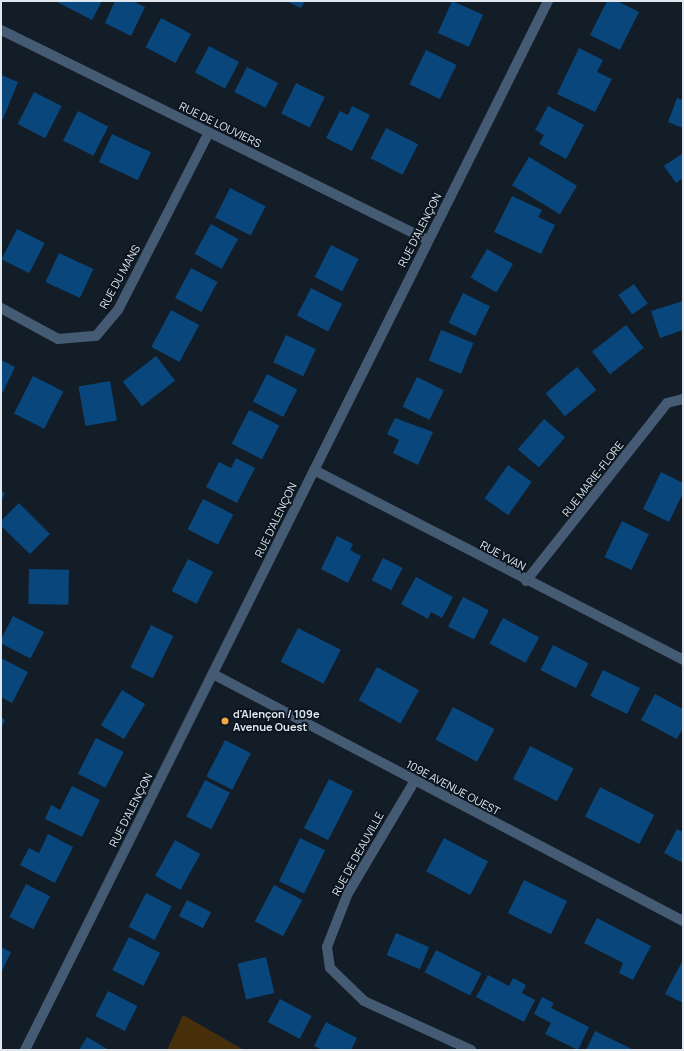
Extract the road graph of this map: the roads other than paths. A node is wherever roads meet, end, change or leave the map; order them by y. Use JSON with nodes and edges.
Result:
{"nodes":[{"id":1,"x":548,"y":1,"type":"edge"},
{"id":2,"x":1,"y":30,"type":"edge"},
{"id":3,"x":208,"y":134,"type":"junction"},
{"id":4,"x":428,"y":240,"type":"junction"},
{"id":5,"x":1,"y":308,"type":"edge"},
{"id":6,"x":683,"y":399,"type":"edge"},
{"id":7,"x":314,"y":470,"type":"junction"},
{"id":8,"x":526,"y":582,"type":"junction"},
{"id":9,"x":683,"y":660,"type":"edge"},
{"id":10,"x":213,"y":674,"type":"junction"},
{"id":11,"x":414,"y":782,"type":"junction"},
{"id":12,"x":683,"y":921,"type":"edge"},
{"id":13,"x":25,"y":1050,"type":"edge"},
{"id":14,"x":471,"y":1050,"type":"edge"}],
"edges":[{"from":1,"to":4,"type":"street","name":"RUE D'ALENÇON"},
{"from":2,"to":3,"type":"street","name":"RUE DE LOUVIERS"},
{"from":3,"to":4,"type":"street","name":"RUE DE LOUVIERS"},
{"from":3,"to":5,"type":"street","name":"RUE DU MANS"},
{"from":4,"to":7,"type":"street","name":"RUE D'ALENÇON"},
{"from":6,"to":8,"type":"street","name":"RUE MARIE-FLORE"},
{"from":7,"to":8,"type":"street","name":"RUE YVAN"},
{"from":7,"to":10,"type":"street","name":"RUE D'ALENÇON"},
{"from":8,"to":9,"type":"street","name":"RUE YVAN"},
{"from":10,"to":11,"type":"street","name":"109E AVENUE OUEST"},
{"from":10,"to":13,"type":"street","name":"RUE D'ALENÇON"},
{"from":11,"to":12,"type":"street","name":"109E AVENUE OUEST"},
{"from":11,"to":14,"type":"street","name":"RUE DE DEAUVILLE"}]}
